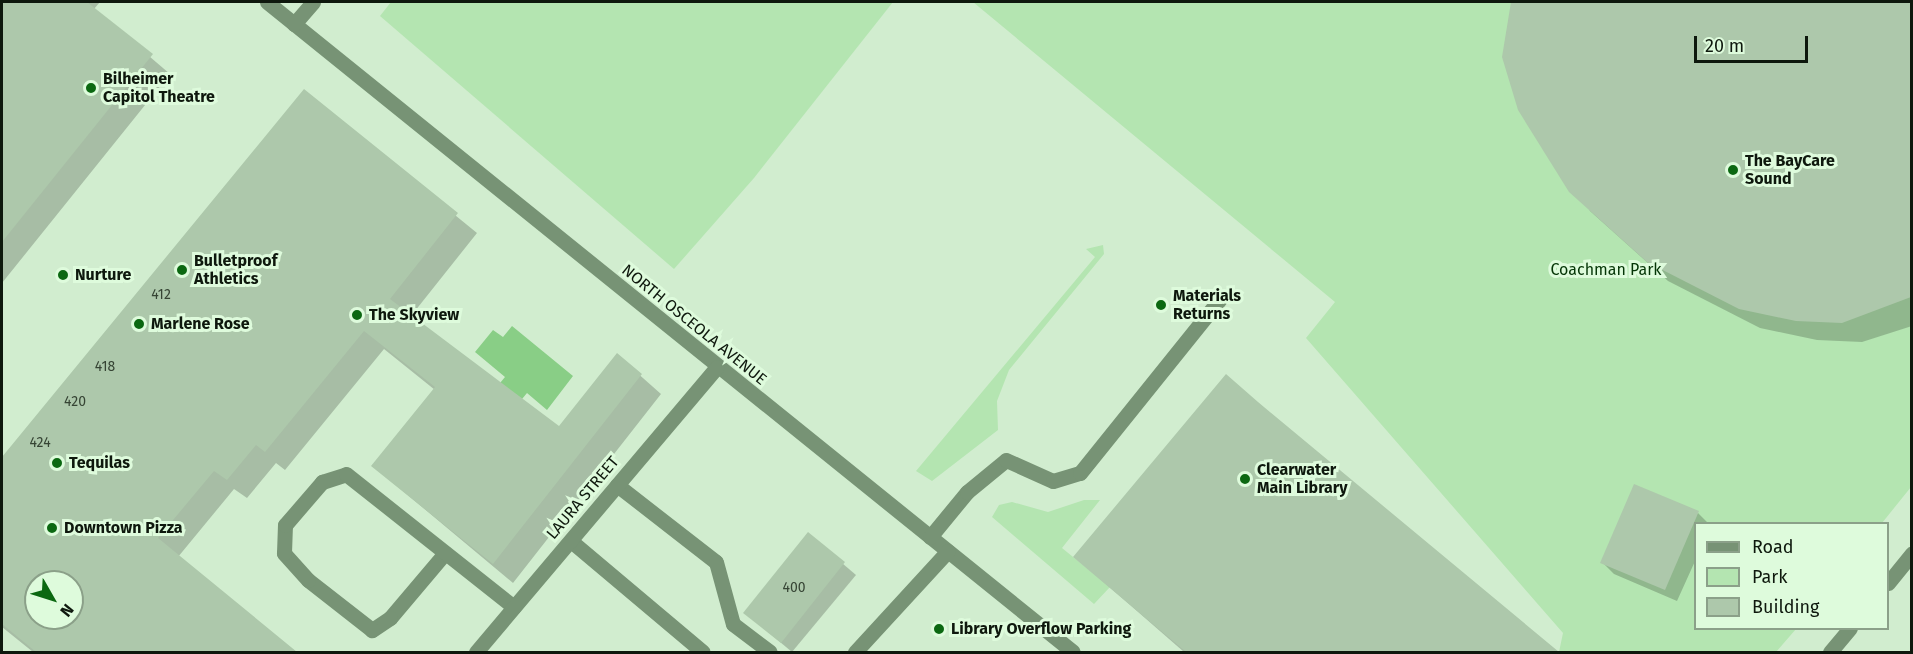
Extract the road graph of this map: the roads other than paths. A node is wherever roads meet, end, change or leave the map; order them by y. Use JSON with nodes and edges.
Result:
{"nodes":[{"id":1,"x":267,"y":2,"type":"edge"},
{"id":2,"x":314,"y":2,"type":"edge"},
{"id":3,"x":294,"y":24,"type":"junction"},
{"id":4,"x":1220,"y":299,"type":"dead end"},
{"id":5,"x":717,"y":367,"type":"junction"},
{"id":6,"x":617,"y":485,"type":"junction"},
{"id":7,"x":930,"y":537,"type":"junction"},
{"id":8,"x":571,"y":541,"type":"junction"},
{"id":9,"x":948,"y":551,"type":"junction"},
{"id":10,"x":445,"y":553,"type":"junction"},
{"id":11,"x":1911,"y":553,"type":"edge"},
{"id":12,"x":1889,"y":580,"type":"edge"},
{"id":13,"x":514,"y":607,"type":"junction"},
{"id":14,"x":1848,"y":630,"type":"edge"},
{"id":15,"x":476,"y":652,"type":"edge"},
{"id":16,"x":703,"y":652,"type":"edge"},
{"id":17,"x":770,"y":652,"type":"edge"},
{"id":18,"x":855,"y":652,"type":"edge"},
{"id":19,"x":1073,"y":652,"type":"edge"},
{"id":20,"x":1830,"y":652,"type":"edge"}],
"edges":[{"from":1,"to":3,"type":"street","name":"NORTH OSCEOLA AVENUE"},
{"from":2,"to":3,"type":"street"},
{"from":3,"to":5,"type":"street","name":"NORTH OSCEOLA AVENUE"},
{"from":4,"to":7,"type":"street"},
{"from":5,"to":6,"type":"street","name":"LAURA STREET"},
{"from":5,"to":7,"type":"street","name":"NORTH OSCEOLA AVENUE"},
{"from":6,"to":8,"type":"street","name":"LAURA STREET"},
{"from":6,"to":17,"type":"street"},
{"from":7,"to":9,"type":"street","name":"NORTH OSCEOLA AVENUE"},
{"from":8,"to":13,"type":"street","name":"LAURA STREET"},
{"from":8,"to":16,"type":"street"},
{"from":9,"to":18,"type":"street"},
{"from":9,"to":19,"type":"street","name":"NORTH OSCEOLA AVENUE"},
{"from":10,"to":10,"type":"street"},
{"from":10,"to":13,"type":"street"},
{"from":11,"to":12,"type":"street"},
{"from":13,"to":15,"type":"street","name":"LAURA STREET"},
{"from":14,"to":20,"type":"street"}]}
